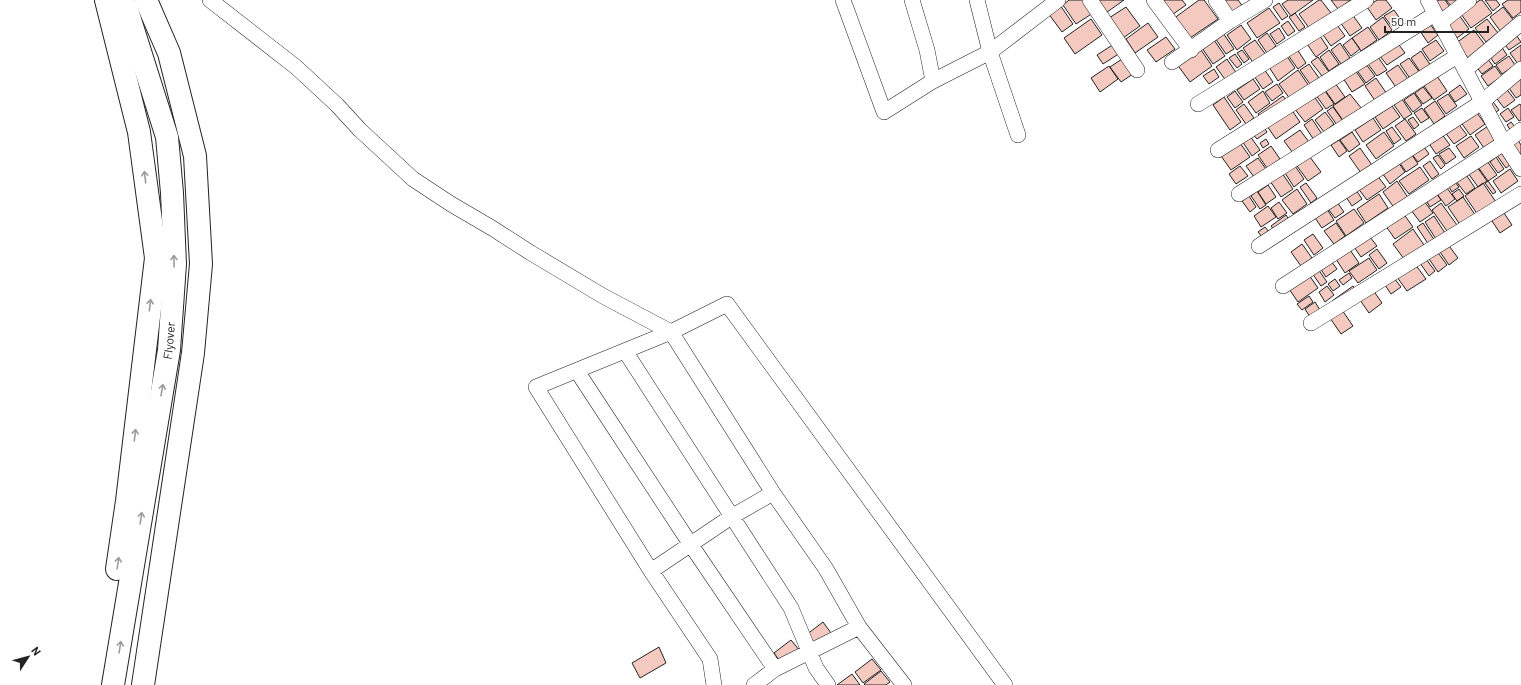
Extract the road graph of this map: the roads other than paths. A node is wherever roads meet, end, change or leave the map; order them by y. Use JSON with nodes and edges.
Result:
{"nodes":[{"id":1,"x":106,"y":0,"type":"edge"},
{"id":2,"x":122,"y":0,"type":"edge"},
{"id":3,"x":146,"y":0,"type":"edge"},
{"id":4,"x":158,"y":0,"type":"edge"},
{"id":5,"x":210,"y":0,"type":"edge"},
{"id":6,"x":843,"y":0,"type":"edge"},
{"id":7,"x":912,"y":0,"type":"edge"},
{"id":8,"x":977,"y":0,"type":"edge"},
{"id":9,"x":1090,"y":0,"type":"edge"},
{"id":10,"x":1154,"y":0,"type":"edge"},
{"id":11,"x":1216,"y":0,"type":"edge"},
{"id":12,"x":1265,"y":0,"type":"edge"},
{"id":13,"x":1366,"y":0,"type":"edge"},
{"id":14,"x":1428,"y":0,"type":"edge"},
{"id":15,"x":1469,"y":0,"type":"edge"},
{"id":16,"x":1055,"y":1,"type":"edge"},
{"id":17,"x":1438,"y":19,"type":"junction"},
{"id":18,"x":1230,"y":21,"type":"junction"},
{"id":19,"x":1521,"y":23,"type":"edge"},
{"id":20,"x":1191,"y":50,"type":"junction"},
{"id":21,"x":990,"y":52,"type":"junction"},
{"id":22,"x":1457,"y":56,"type":"junction"},
{"id":23,"x":1172,"y":62,"type":"dead end"},
{"id":24,"x":1521,"y":69,"type":"edge"},
{"id":25,"x":1137,"y":70,"type":"dead end"},
{"id":26,"x":1465,"y":70,"type":"junction"},
{"id":27,"x":933,"y":81,"type":"junction"},
{"id":28,"x":1482,"y":102,"type":"junction"},
{"id":29,"x":1198,"y":104,"type":"dead end"},
{"id":30,"x":1521,"y":130,"type":"edge"},
{"id":31,"x":1018,"y":135,"type":"dead end"},
{"id":32,"x":1504,"y":143,"type":"junction"},
{"id":33,"x":1218,"y":150,"type":"dead end"},
{"id":34,"x":1521,"y":169,"type":"edge"},
{"id":35,"x":1239,"y":194,"type":"dead end"},
{"id":36,"x":1521,"y":194,"type":"edge"},
{"id":37,"x":1259,"y":246,"type":"dead end"},
{"id":38,"x":1284,"y":286,"type":"dead end"},
{"id":39,"x":1311,"y":323,"type":"dead end"},
{"id":40,"x":671,"y":332,"type":"junction"},
{"id":41,"x":625,"y":351,"type":"junction"},
{"id":42,"x":577,"y":371,"type":"junction"},
{"id":43,"x":773,"y":493,"type":"junction"},
{"id":44,"x":731,"y":517,"type":"junction"},
{"id":45,"x":691,"y":545,"type":"junction"},
{"id":46,"x":651,"y":571,"type":"junction"},
{"id":47,"x":859,"y":628,"type":"junction"},
{"id":48,"x":809,"y":653,"type":"junction"},
{"id":49,"x":775,"y":669,"type":"junction"},
{"id":50,"x":99,"y":685,"type":"edge"},
{"id":51,"x":113,"y":685,"type":"edge"},
{"id":52,"x":143,"y":685,"type":"edge"},
{"id":53,"x":156,"y":685,"type":"edge"},
{"id":54,"x":714,"y":685,"type":"edge"},
{"id":55,"x":754,"y":685,"type":"edge"},
{"id":56,"x":828,"y":685,"type":"edge"},
{"id":57,"x":904,"y":685,"type":"edge"},
{"id":58,"x":1005,"y":685,"type":"edge"}],
"edges":[{"from":50,"to":1,"type":"highway","one_way":true},
{"from":51,"to":2,"type":"highway","name":"Flyover","one_way":true},
{"from":3,"to":52,"type":"highway","name":"Flyover"},
{"from":4,"to":53,"type":"highway"},
{"from":5,"to":40,"type":"street"},
{"from":6,"to":27,"type":"street"},
{"from":7,"to":27,"type":"street"},
{"from":8,"to":21,"type":"street"},
{"from":9,"to":25,"type":"street"},
{"from":10,"to":20,"type":"street"},
{"from":11,"to":18,"type":"street"},
{"from":12,"to":18,"type":"street"},
{"from":13,"to":29,"type":"street"},
{"from":14,"to":17,"type":"street"},
{"from":15,"to":17,"type":"street"},
{"from":16,"to":21,"type":"street"},
{"from":17,"to":22,"type":"street"},
{"from":17,"to":33,"type":"street"},
{"from":18,"to":20,"type":"street"},
{"from":19,"to":26,"type":"street"},
{"from":20,"to":23,"type":"street"},
{"from":21,"to":27,"type":"street"},
{"from":21,"to":31,"type":"street"},
{"from":22,"to":26,"type":"street"},
{"from":22,"to":35,"type":"street"},
{"from":24,"to":28,"type":"street"},
{"from":26,"to":28,"type":"street"},
{"from":28,"to":32,"type":"street"},
{"from":28,"to":37,"type":"street"},
{"from":30,"to":32,"type":"street"},
{"from":32,"to":34,"type":"street"},
{"from":32,"to":38,"type":"street"},
{"from":36,"to":39,"type":"street"},
{"from":40,"to":41,"type":"street"},
{"from":40,"to":43,"type":"street"},
{"from":40,"to":58,"type":"street"},
{"from":41,"to":42,"type":"street"},
{"from":41,"to":44,"type":"street"},
{"from":42,"to":45,"type":"street"},
{"from":42,"to":46,"type":"street"},
{"from":43,"to":44,"type":"street"},
{"from":43,"to":47,"type":"street"},
{"from":44,"to":45,"type":"street"},
{"from":44,"to":48,"type":"street"},
{"from":45,"to":46,"type":"street"},
{"from":45,"to":49,"type":"street"},
{"from":46,"to":54,"type":"street"},
{"from":47,"to":48,"type":"street"},
{"from":47,"to":57,"type":"street"},
{"from":48,"to":49,"type":"street"},
{"from":48,"to":56,"type":"street"},
{"from":49,"to":55,"type":"street"}]}
